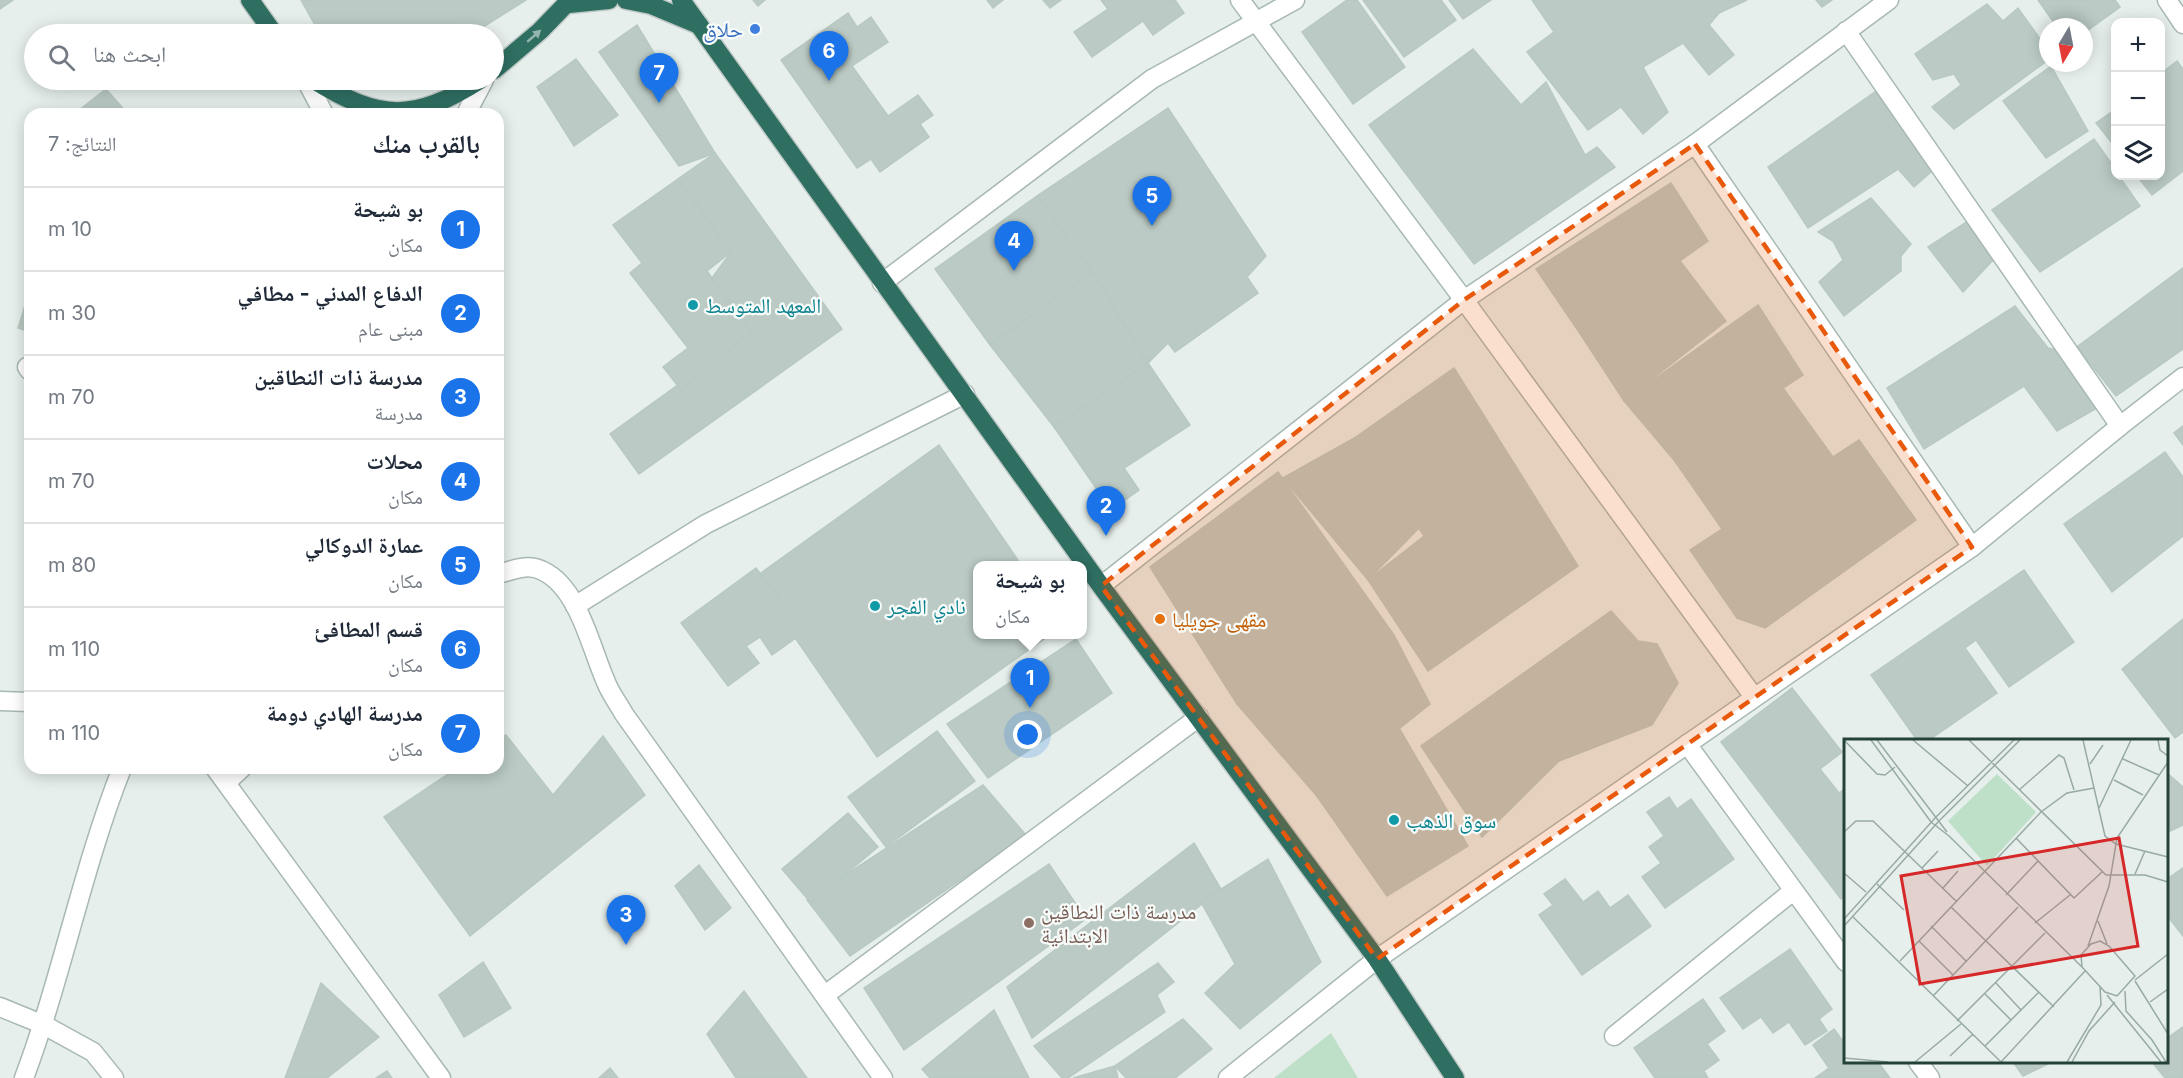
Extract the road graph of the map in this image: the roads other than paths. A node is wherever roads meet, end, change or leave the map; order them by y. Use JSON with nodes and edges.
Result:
{"nodes":[{"id":1,"x":250,"y":0,"type":"edge"},
{"id":2,"x":609,"y":0,"type":"edge"},
{"id":3,"x":626,"y":0,"type":"edge"},
{"id":4,"x":681,"y":0,"type":"edge"},
{"id":5,"x":1240,"y":0,"type":"edge"},
{"id":6,"x":1295,"y":0,"type":"edge"},
{"id":7,"x":1889,"y":0,"type":"edge"},
{"id":8,"x":2167,"y":0,"type":"edge"},
{"id":9,"x":570,"y":2,"type":"edge"},
{"id":10,"x":1256,"y":23,"type":"junction"},
{"id":11,"x":267,"y":24,"type":"edge"},
{"id":12,"x":2183,"y":24,"type":"edge"},
{"id":13,"x":704,"y":27,"type":"junction"},
{"id":14,"x":1846,"y":31,"type":"junction"},
{"id":15,"x":504,"y":61,"type":"edge"},
{"id":16,"x":311,"y":90,"type":"edge"},
{"id":17,"x":330,"y":90,"type":"edge"},
{"id":18,"x":465,"y":90,"type":"edge"},
{"id":19,"x":477,"y":90,"type":"edge"},
{"id":20,"x":321,"y":108,"type":"edge"},
{"id":21,"x":366,"y":108,"type":"edge"},
{"id":22,"x":422,"y":108,"type":"edge"},
{"id":23,"x":469,"y":108,"type":"edge"},
{"id":24,"x":1695,"y":144,"type":"junction"},
{"id":25,"x":882,"y":283,"type":"junction"},
{"id":26,"x":1464,"y":300,"type":"junction"},
{"id":27,"x":2183,"y":378,"type":"edge"},
{"id":28,"x":965,"y":394,"type":"junction"},
{"id":29,"x":2120,"y":426,"type":"junction"},
{"id":30,"x":1972,"y":548,"type":"junction"},
{"id":31,"x":1083,"y":561,"type":"edge"},
{"id":32,"x":1087,"y":566,"type":"edge"},
{"id":33,"x":504,"y":572,"type":"edge"},
{"id":34,"x":1101,"y":586,"type":"junction"},
{"id":35,"x":575,"y":606,"type":"junction"},
{"id":36,"x":1754,"y":697,"type":"junction"},
{"id":37,"x":0,"y":701,"type":"edge"},
{"id":38,"x":24,"y":702,"type":"edge"},
{"id":39,"x":1198,"y":717,"type":"junction"},
{"id":40,"x":1687,"y":744,"type":"junction"},
{"id":41,"x":120,"y":774,"type":"edge"},
{"id":42,"x":221,"y":775,"type":"edge"},
{"id":43,"x":1792,"y":891,"type":"junction"},
{"id":44,"x":1377,"y":959,"type":"junction"},
{"id":45,"x":1844,"y":961,"type":"edge"},
{"id":46,"x":825,"y":995,"type":"junction"},
{"id":47,"x":0,"y":1006,"type":"edge"},
{"id":48,"x":44,"y":1025,"type":"junction"},
{"id":49,"x":1614,"y":1036,"type":"dead end"},
{"id":50,"x":1919,"y":1063,"type":"edge"},
{"id":51,"x":24,"y":1078,"type":"edge"},
{"id":52,"x":114,"y":1078,"type":"edge"},
{"id":53,"x":441,"y":1078,"type":"edge"},
{"id":54,"x":883,"y":1078,"type":"edge"},
{"id":55,"x":1228,"y":1078,"type":"edge"},
{"id":56,"x":1455,"y":1078,"type":"edge"},
{"id":57,"x":1930,"y":1078,"type":"edge"}],
"edges":[{"from":1,"to":11,"type":"highway"},
{"from":2,"to":9,"type":"highway"},
{"from":3,"to":13,"type":"highway"},
{"from":4,"to":13,"type":"highway"},
{"from":5,"to":10,"type":"street"},
{"from":6,"to":10,"type":"street"},
{"from":7,"to":14,"type":"street"},
{"from":8,"to":12,"type":"street"},
{"from":15,"to":9,"type":"highway","one_way":true},
{"from":10,"to":25,"type":"street"},
{"from":10,"to":26,"type":"street"},
{"from":13,"to":25,"type":"highway"},
{"from":14,"to":24,"type":"street"},
{"from":14,"to":29,"type":"street"},
{"from":16,"to":20,"type":"street"},
{"from":17,"to":21,"type":"highway"},
{"from":18,"to":22,"type":"highway"},
{"from":19,"to":23,"type":"street"},
{"from":24,"to":26,"type":"street"},
{"from":24,"to":30,"type":"street"},
{"from":25,"to":28,"type":"highway"},
{"from":26,"to":34,"type":"street"},
{"from":26,"to":36,"type":"street"},
{"from":27,"to":29,"type":"street"},
{"from":28,"to":31,"type":"highway"},
{"from":28,"to":35,"type":"street"},
{"from":29,"to":30,"type":"street"},
{"from":30,"to":36,"type":"street"},
{"from":32,"to":34,"type":"highway"},
{"from":33,"to":35,"type":"street"},
{"from":34,"to":39,"type":"highway"},
{"from":35,"to":46,"type":"street"},
{"from":36,"to":40,"type":"street"},
{"from":37,"to":38,"type":"street"},
{"from":39,"to":44,"type":"highway"},
{"from":39,"to":46,"type":"street"},
{"from":40,"to":43,"type":"street"},
{"from":40,"to":44,"type":"street"},
{"from":41,"to":48,"type":"street"},
{"from":42,"to":53,"type":"street"},
{"from":43,"to":45,"type":"street"},
{"from":43,"to":49,"type":"street"},
{"from":44,"to":55,"type":"street"},
{"from":44,"to":56,"type":"highway"},
{"from":46,"to":54,"type":"street"},
{"from":47,"to":48,"type":"street"},
{"from":48,"to":51,"type":"street"},
{"from":48,"to":52,"type":"street"},
{"from":50,"to":57,"type":"street"}]}
